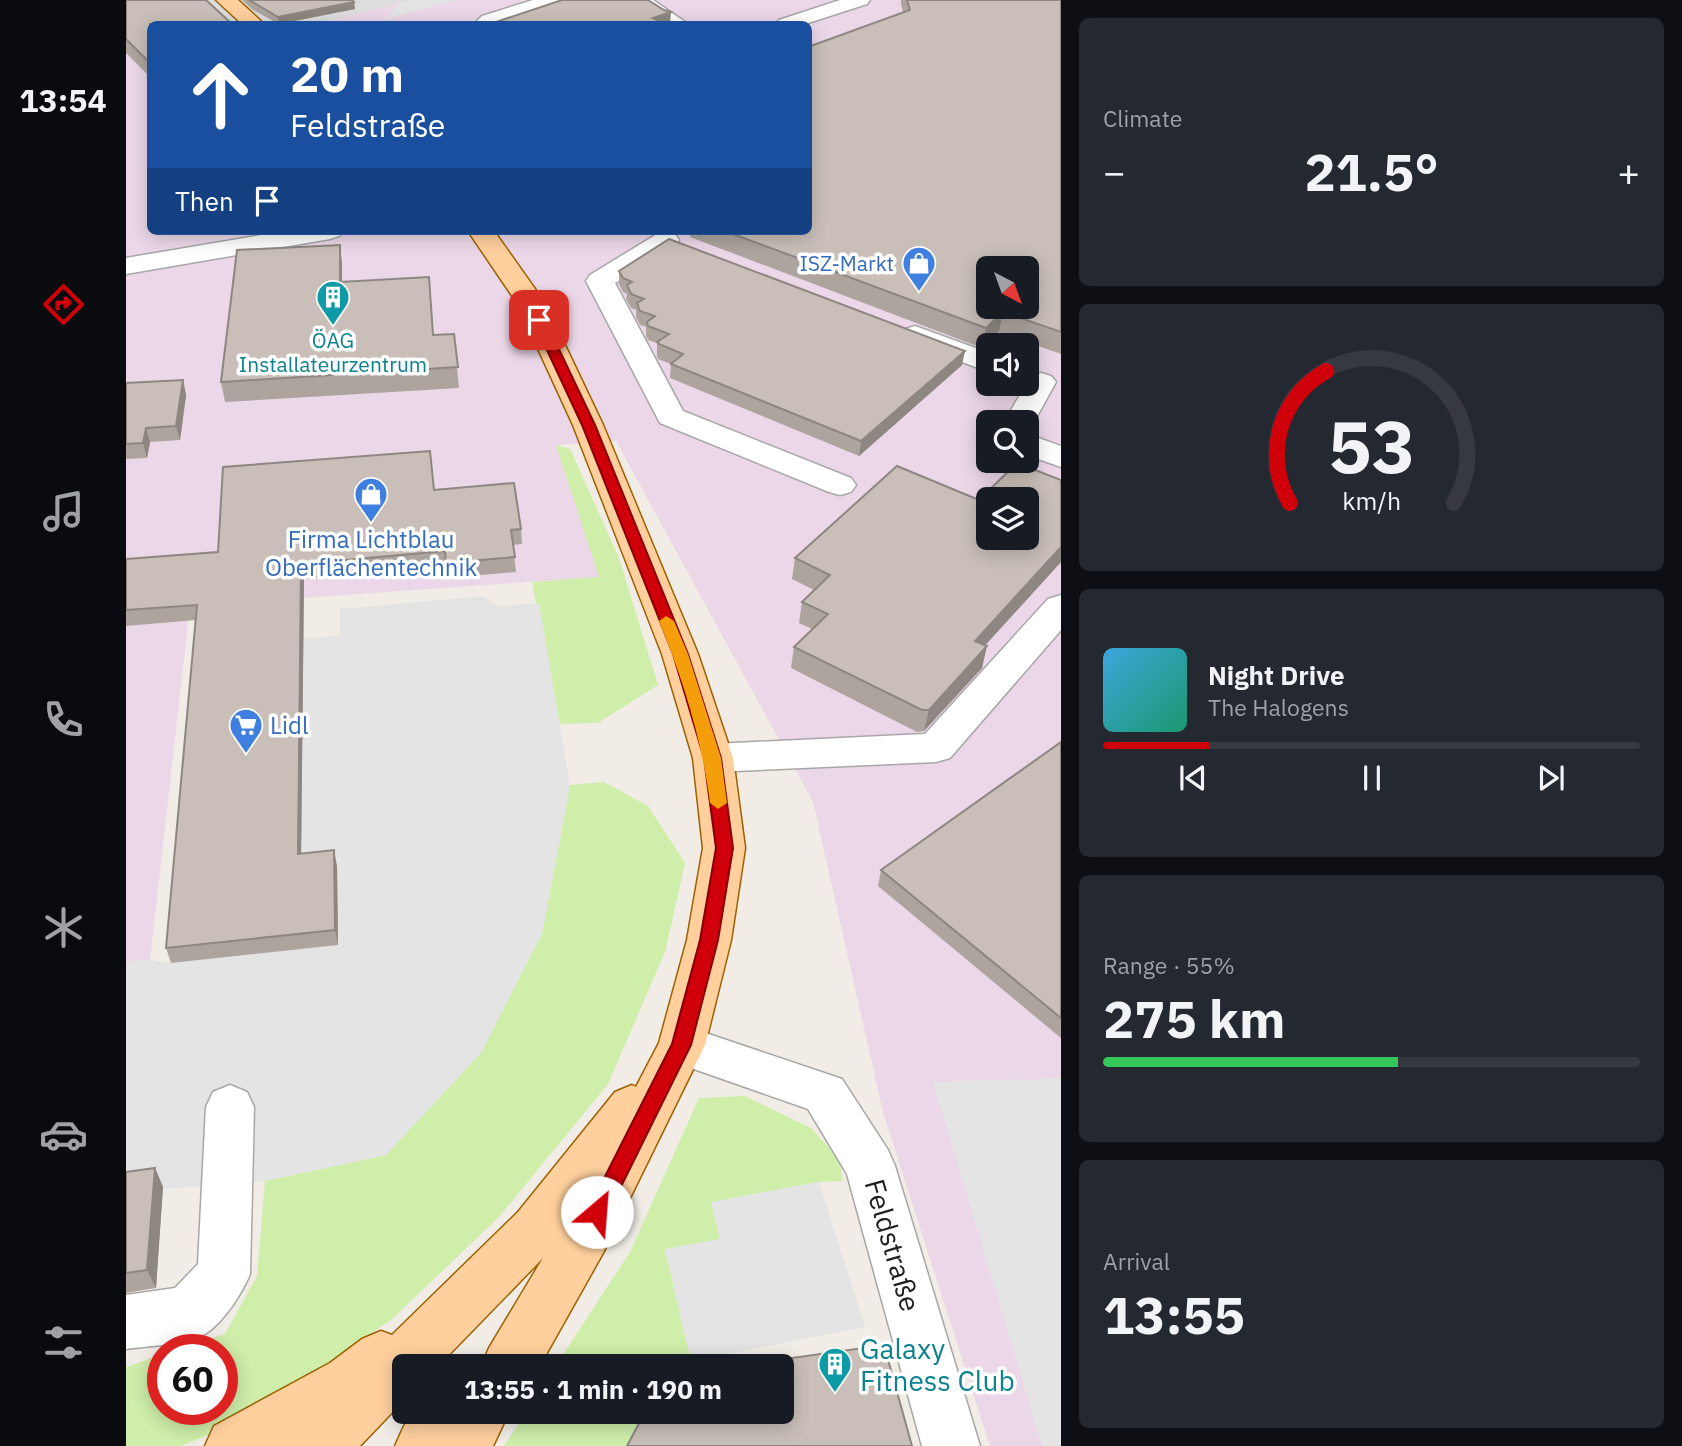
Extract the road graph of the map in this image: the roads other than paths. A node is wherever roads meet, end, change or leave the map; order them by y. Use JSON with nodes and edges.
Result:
{"nodes":[{"id":1,"x":226,"y":0,"type":"edge"},
{"id":2,"x":554,"y":0,"type":"edge"},
{"id":3,"x":639,"y":0,"type":"edge"},
{"id":4,"x":860,"y":0,"type":"edge"},
{"id":5,"x":250,"y":21,"type":"edge"},
{"id":6,"x":488,"y":21,"type":"edge"},
{"id":7,"x":673,"y":21,"type":"edge"},
{"id":8,"x":795,"y":21,"type":"edge"},
{"id":9,"x":307,"y":235,"type":"edge"},
{"id":10,"x":484,"y":235,"type":"edge"},
{"id":11,"x":667,"y":240,"type":"edge"},
{"id":12,"x":126,"y":266,"type":"edge"},
{"id":13,"x":886,"y":324,"type":"edge"},
{"id":14,"x":976,"y":358,"type":"edge"},
{"id":15,"x":1043,"y":384,"type":"edge"},
{"id":16,"x":1027,"y":410,"type":"edge"},
{"id":17,"x":1039,"y":448,"type":"edge"},
{"id":18,"x":1061,"y":458,"type":"edge"},
{"id":19,"x":840,"y":485,"type":"dead end"},
{"id":20,"x":1061,"y":607,"type":"edge"},
{"id":21,"x":713,"y":758,"type":"junction"},
{"id":22,"x":681,"y":1045,"type":"junction"},
{"id":23,"x":230,"y":1107,"type":"dead end"},
{"id":24,"x":560,"y":1232,"type":"junction"},
{"id":25,"x":126,"y":1322,"type":"edge"},
{"id":26,"x":492,"y":1354,"type":"edge"},
{"id":27,"x":513,"y":1354,"type":"edge"},
{"id":28,"x":441,"y":1424,"type":"edge"},
{"id":29,"x":474,"y":1424,"type":"edge"},
{"id":30,"x":234,"y":1446,"type":"edge"},
{"id":31,"x":320,"y":1446,"type":"edge"},
{"id":32,"x":424,"y":1446,"type":"edge"},
{"id":33,"x":461,"y":1446,"type":"edge"},
{"id":34,"x":951,"y":1446,"type":"edge"}],
"edges":[{"from":1,"to":5,"type":"main road"},
{"from":2,"to":6,"type":"street"},
{"from":3,"to":7,"type":"street"},
{"from":4,"to":8,"type":"street"},
{"from":9,"to":12,"type":"street"},
{"from":10,"to":21,"type":"main road"},
{"from":11,"to":19,"type":"street"},
{"from":13,"to":14,"type":"street"},
{"from":15,"to":16,"type":"street"},
{"from":17,"to":18,"type":"street"},
{"from":20,"to":21,"type":"street"},
{"from":21,"to":22,"type":"main road"},
{"from":22,"to":24,"type":"main road"},
{"from":22,"to":34,"type":"street","name":"Feldstraße"},
{"from":23,"to":25,"type":"street"},
{"from":24,"to":26,"type":"main road"},
{"from":24,"to":27,"type":"main road"},
{"from":24,"to":30,"type":"main road"},
{"from":24,"to":31,"type":"main road"},
{"from":28,"to":32,"type":"main road"},
{"from":29,"to":33,"type":"main road"}]}
